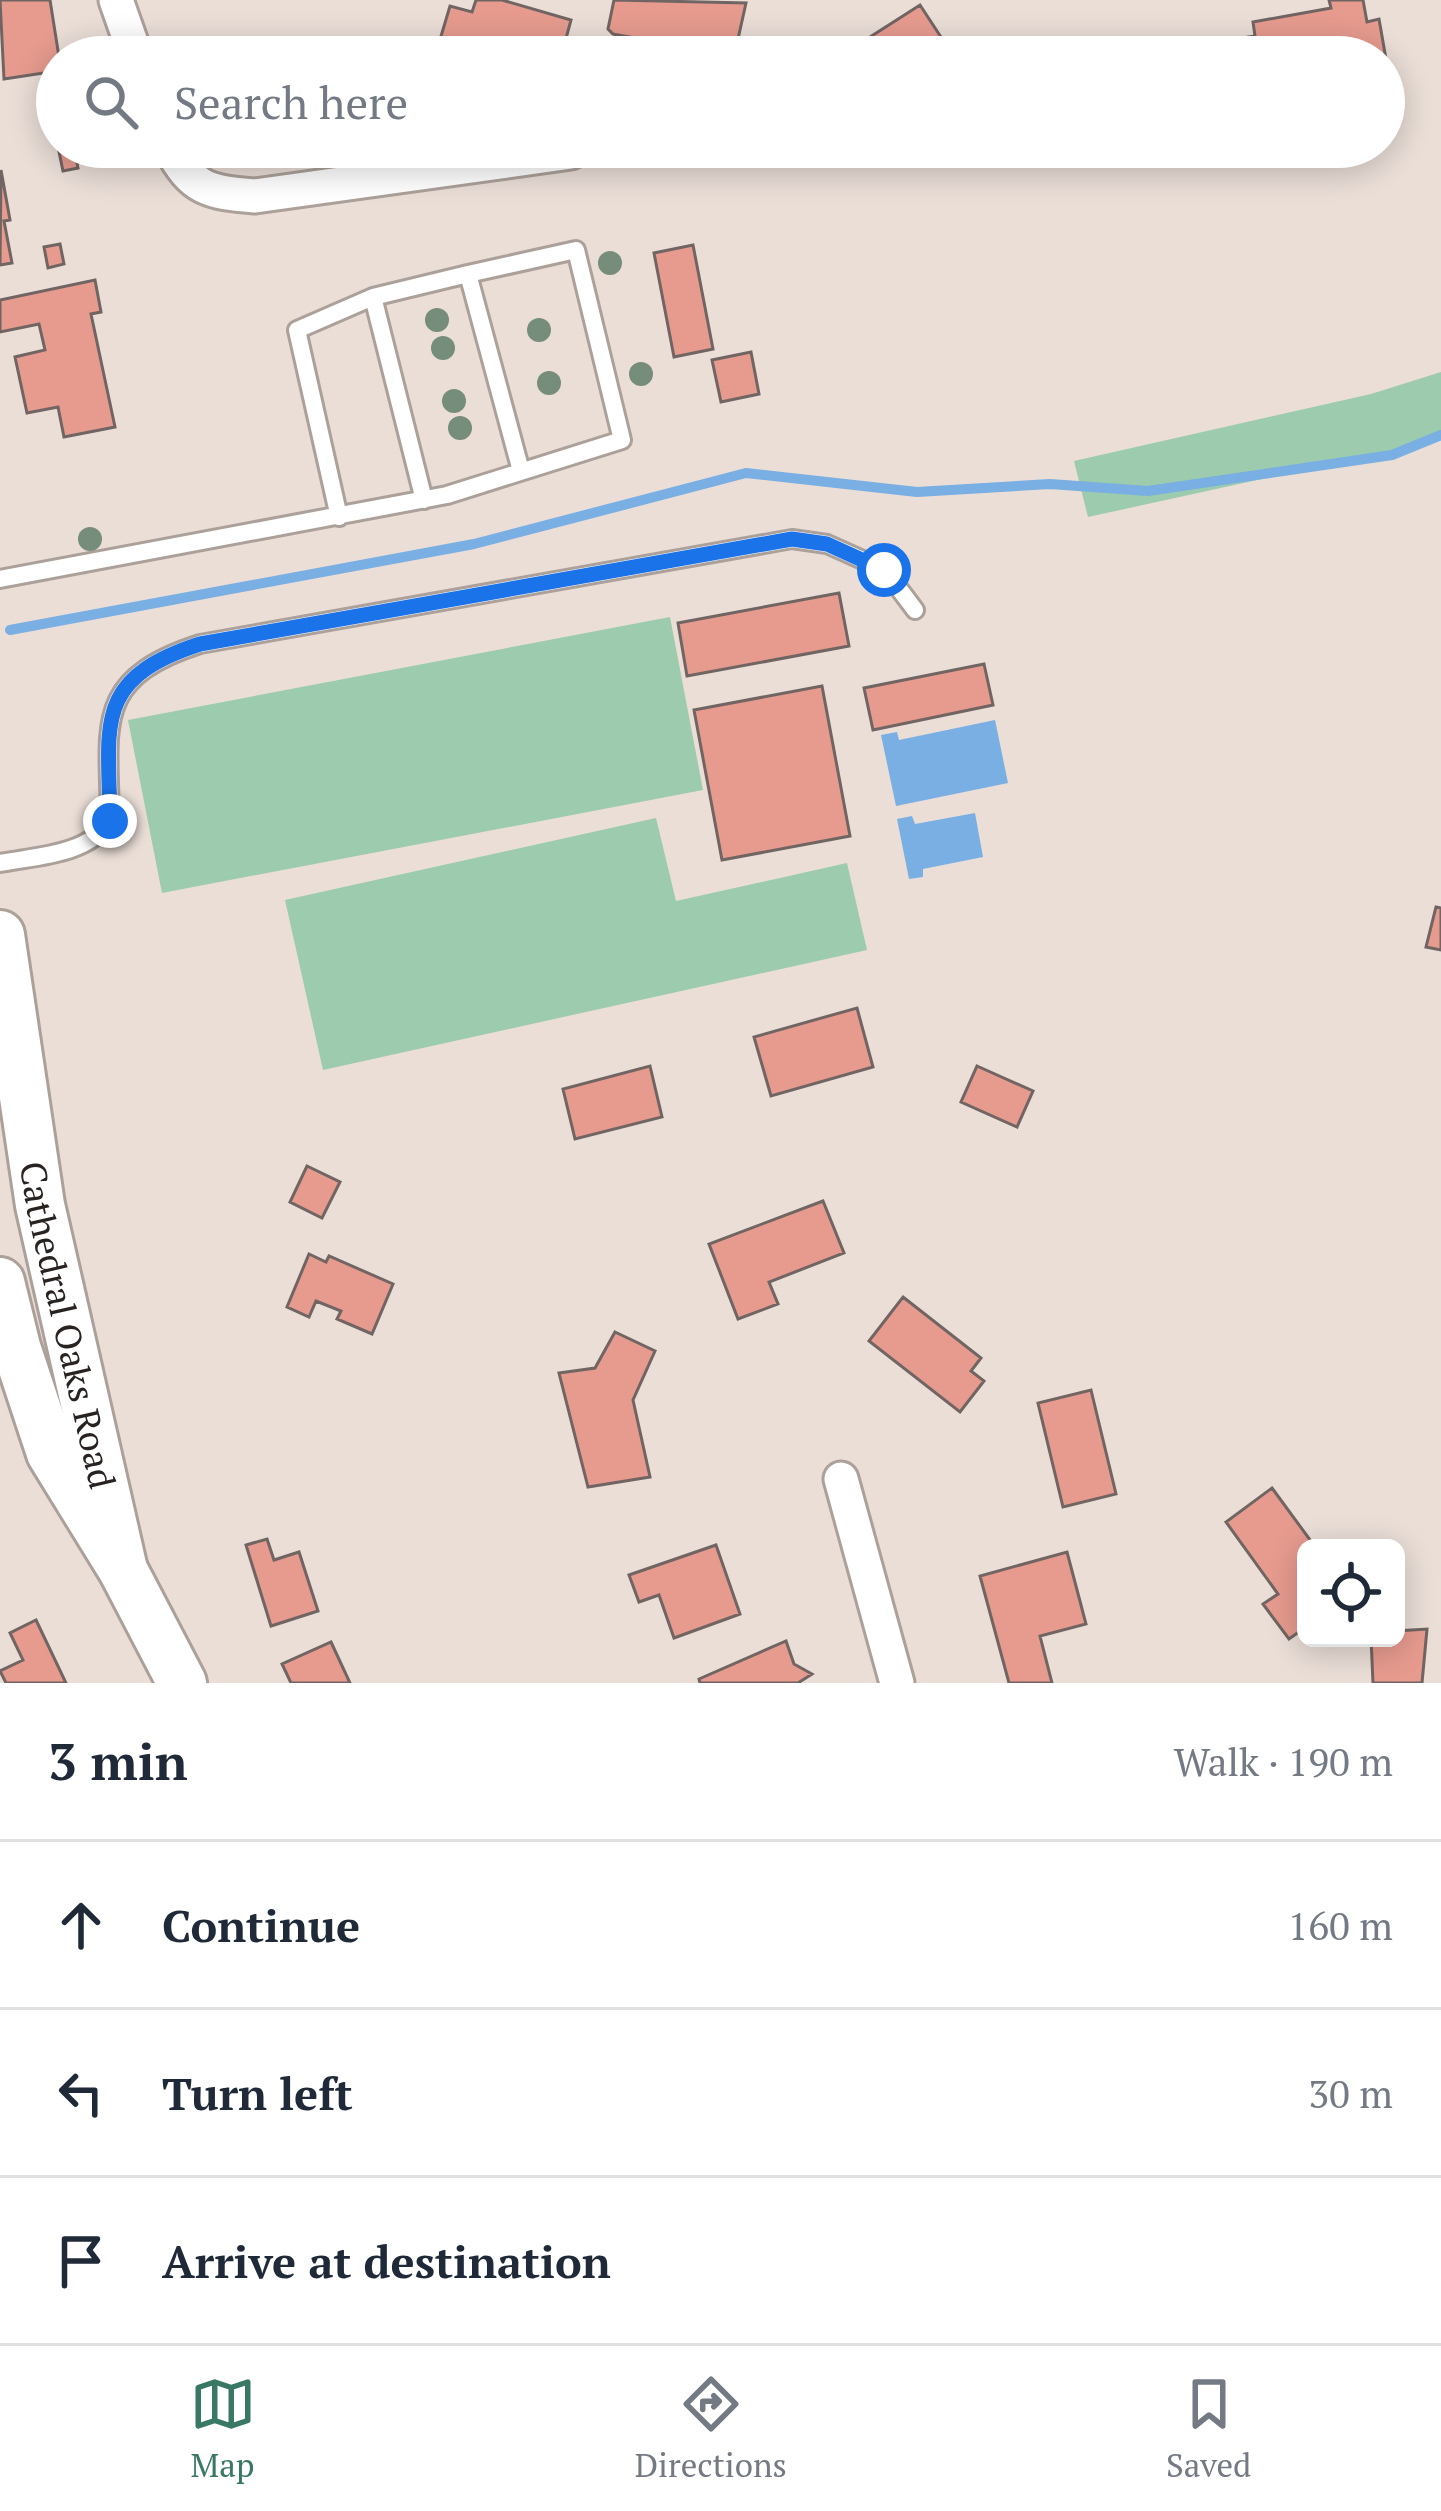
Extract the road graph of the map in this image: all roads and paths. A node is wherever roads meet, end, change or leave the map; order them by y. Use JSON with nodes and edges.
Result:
{"nodes":[{"id":1,"x":116,"y":0,"type":"edge"},
{"id":2,"x":129,"y":36,"type":"edge"},
{"id":3,"x":181,"y":168,"type":"edge"},
{"id":4,"x":456,"y":168,"type":"edge"},
{"id":5,"x":468,"y":274,"type":"junction"},
{"id":6,"x":373,"y":297,"type":"junction"},
{"id":7,"x":521,"y":470,"type":"junction"},
{"id":8,"x":424,"y":500,"type":"junction"},
{"id":9,"x":339,"y":517,"type":"junction"},
{"id":10,"x":0,"y":579,"type":"edge"},
{"id":11,"x":915,"y":610,"type":"dead end"},
{"id":12,"x":0,"y":863,"type":"edge"},
{"id":13,"x":0,"y":935,"type":"edge"},
{"id":14,"x":0,"y":1282,"type":"edge"},
{"id":15,"x":841,"y":1479,"type":"dead end"},
{"id":16,"x":123,"y":1570,"type":"junction"},
{"id":17,"x":182,"y":1683,"type":"edge"},
{"id":18,"x":897,"y":1683,"type":"edge"}],
"edges":[{"from":1,"to":2,"type":"street"},
{"from":3,"to":4,"type":"street"},
{"from":5,"to":6,"type":"lane"},
{"from":5,"to":7,"type":"lane"},
{"from":5,"to":7,"type":"lane"},
{"from":6,"to":8,"type":"lane"},
{"from":6,"to":9,"type":"lane"},
{"from":7,"to":8,"type":"lane"},
{"from":8,"to":9,"type":"lane"},
{"from":9,"to":10,"type":"lane"},
{"from":11,"to":12,"type":"lane"},
{"from":13,"to":16,"type":"main road","name":"Cathedral Oaks Road"},
{"from":14,"to":16,"type":"main road","name":"Cathedral Oaks Road"},
{"from":15,"to":18,"type":"street"},
{"from":16,"to":17,"type":"main road","name":"Cathedral Oaks Road"}]}
